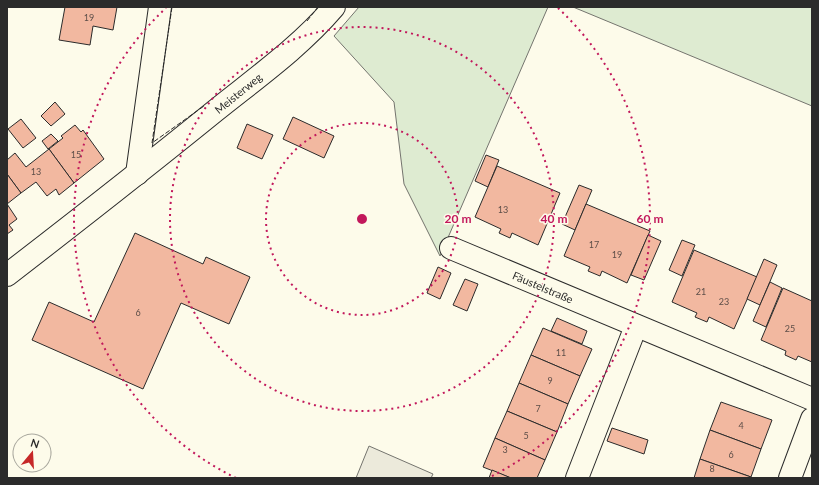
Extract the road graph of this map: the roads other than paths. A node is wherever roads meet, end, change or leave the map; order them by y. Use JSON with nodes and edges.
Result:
{"nodes":[{"id":1,"x":160,"y":7,"type":"edge"},
{"id":2,"x":334,"y":7,"type":"edge"},
{"id":3,"x":137,"y":174,"type":"junction"},
{"id":4,"x":451,"y":248,"type":"dead end"},
{"id":5,"x":7,"y":275,"type":"edge"},
{"id":6,"x":636,"y":326,"type":"junction"},
{"id":7,"x":812,"y":399,"type":"edge"},
{"id":8,"x":812,"y":419,"type":"edge"},
{"id":9,"x":577,"y":478,"type":"edge"},
{"id":10,"x":790,"y":478,"type":"edge"}],
"edges":[{"from":1,"to":3,"type":"street"},
{"from":2,"to":3,"type":"street","name":"Meisterweg"},
{"from":3,"to":5,"type":"street","name":"Meisterweg"},
{"from":4,"to":6,"type":"street","name":"Fäustelstraße"},
{"from":6,"to":7,"type":"street","name":"Fäustelstraße"},
{"from":6,"to":9,"type":"street"},
{"from":8,"to":10,"type":"street"}]}
